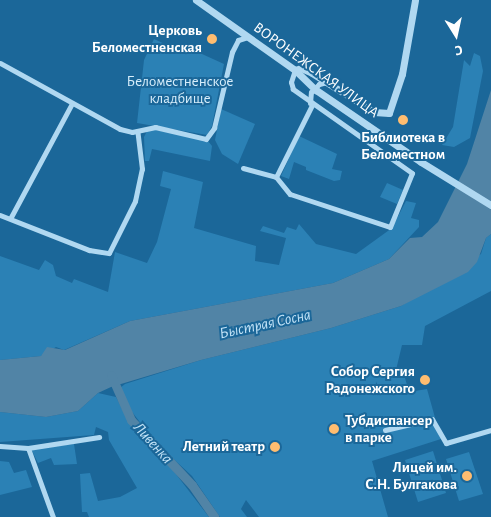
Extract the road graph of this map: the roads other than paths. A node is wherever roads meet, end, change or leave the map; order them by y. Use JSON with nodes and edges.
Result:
{"nodes":[{"id":1,"x":196,"y":0,"type":"edge"},
{"id":2,"x":415,"y":0,"type":"edge"},
{"id":3,"x":248,"y":37,"type":"junction"},
{"id":4,"x":0,"y":63,"type":"edge"},
{"id":5,"x":295,"y":70,"type":"junction"},
{"id":6,"x":328,"y":82,"type":"junction"},
{"id":7,"x":316,"y":90,"type":"junction"},
{"id":8,"x":72,"y":103,"type":"junction"},
{"id":9,"x":311,"y":104,"type":"junction"},
{"id":10,"x":137,"y":131,"type":"junction"},
{"id":11,"x":243,"y":168,"type":"dead end"},
{"id":12,"x":276,"y":178,"type":"junction"},
{"id":13,"x":491,"y":205,"type":"edge"},
{"id":14,"x":0,"y":215,"type":"edge"},
{"id":15,"x":11,"y":217,"type":"junction"},
{"id":16,"x":385,"y":430,"type":"dead end"},
{"id":17,"x":491,"y":430,"type":"edge"},
{"id":18,"x":99,"y":437,"type":"dead end"},
{"id":19,"x":0,"y":446,"type":"edge"},
{"id":20,"x":28,"y":448,"type":"junction"},
{"id":21,"x":53,"y":517,"type":"edge"}],
"edges":[{"from":1,"to":3,"type":"street","name":"ВОРОНЕЖСКАЯ УЛИЦА"},
{"from":2,"to":6,"type":"street"},
{"from":3,"to":5,"type":"street","name":"ВОРОНЕЖСКАЯ УЛИЦА"},
{"from":3,"to":10,"type":"street"},
{"from":4,"to":8,"type":"street"},
{"from":5,"to":6,"type":"street"},
{"from":5,"to":7,"type":"street","name":"ВОРОНЕЖСКАЯ УЛИЦА"},
{"from":5,"to":9,"type":"street"},
{"from":6,"to":7,"type":"street"},
{"from":7,"to":9,"type":"street"},
{"from":7,"to":13,"type":"street","name":"ВОРОНЕЖСКАЯ УЛИЦА"},
{"from":8,"to":10,"type":"street"},
{"from":8,"to":15,"type":"street"},
{"from":9,"to":12,"type":"street"},
{"from":9,"to":12,"type":"street"},
{"from":10,"to":15,"type":"street"},
{"from":11,"to":12,"type":"street"},
{"from":14,"to":15,"type":"street"},
{"from":16,"to":17,"type":"street"},
{"from":18,"to":20,"type":"street"},
{"from":19,"to":20,"type":"street"},
{"from":20,"to":21,"type":"street"}]}
